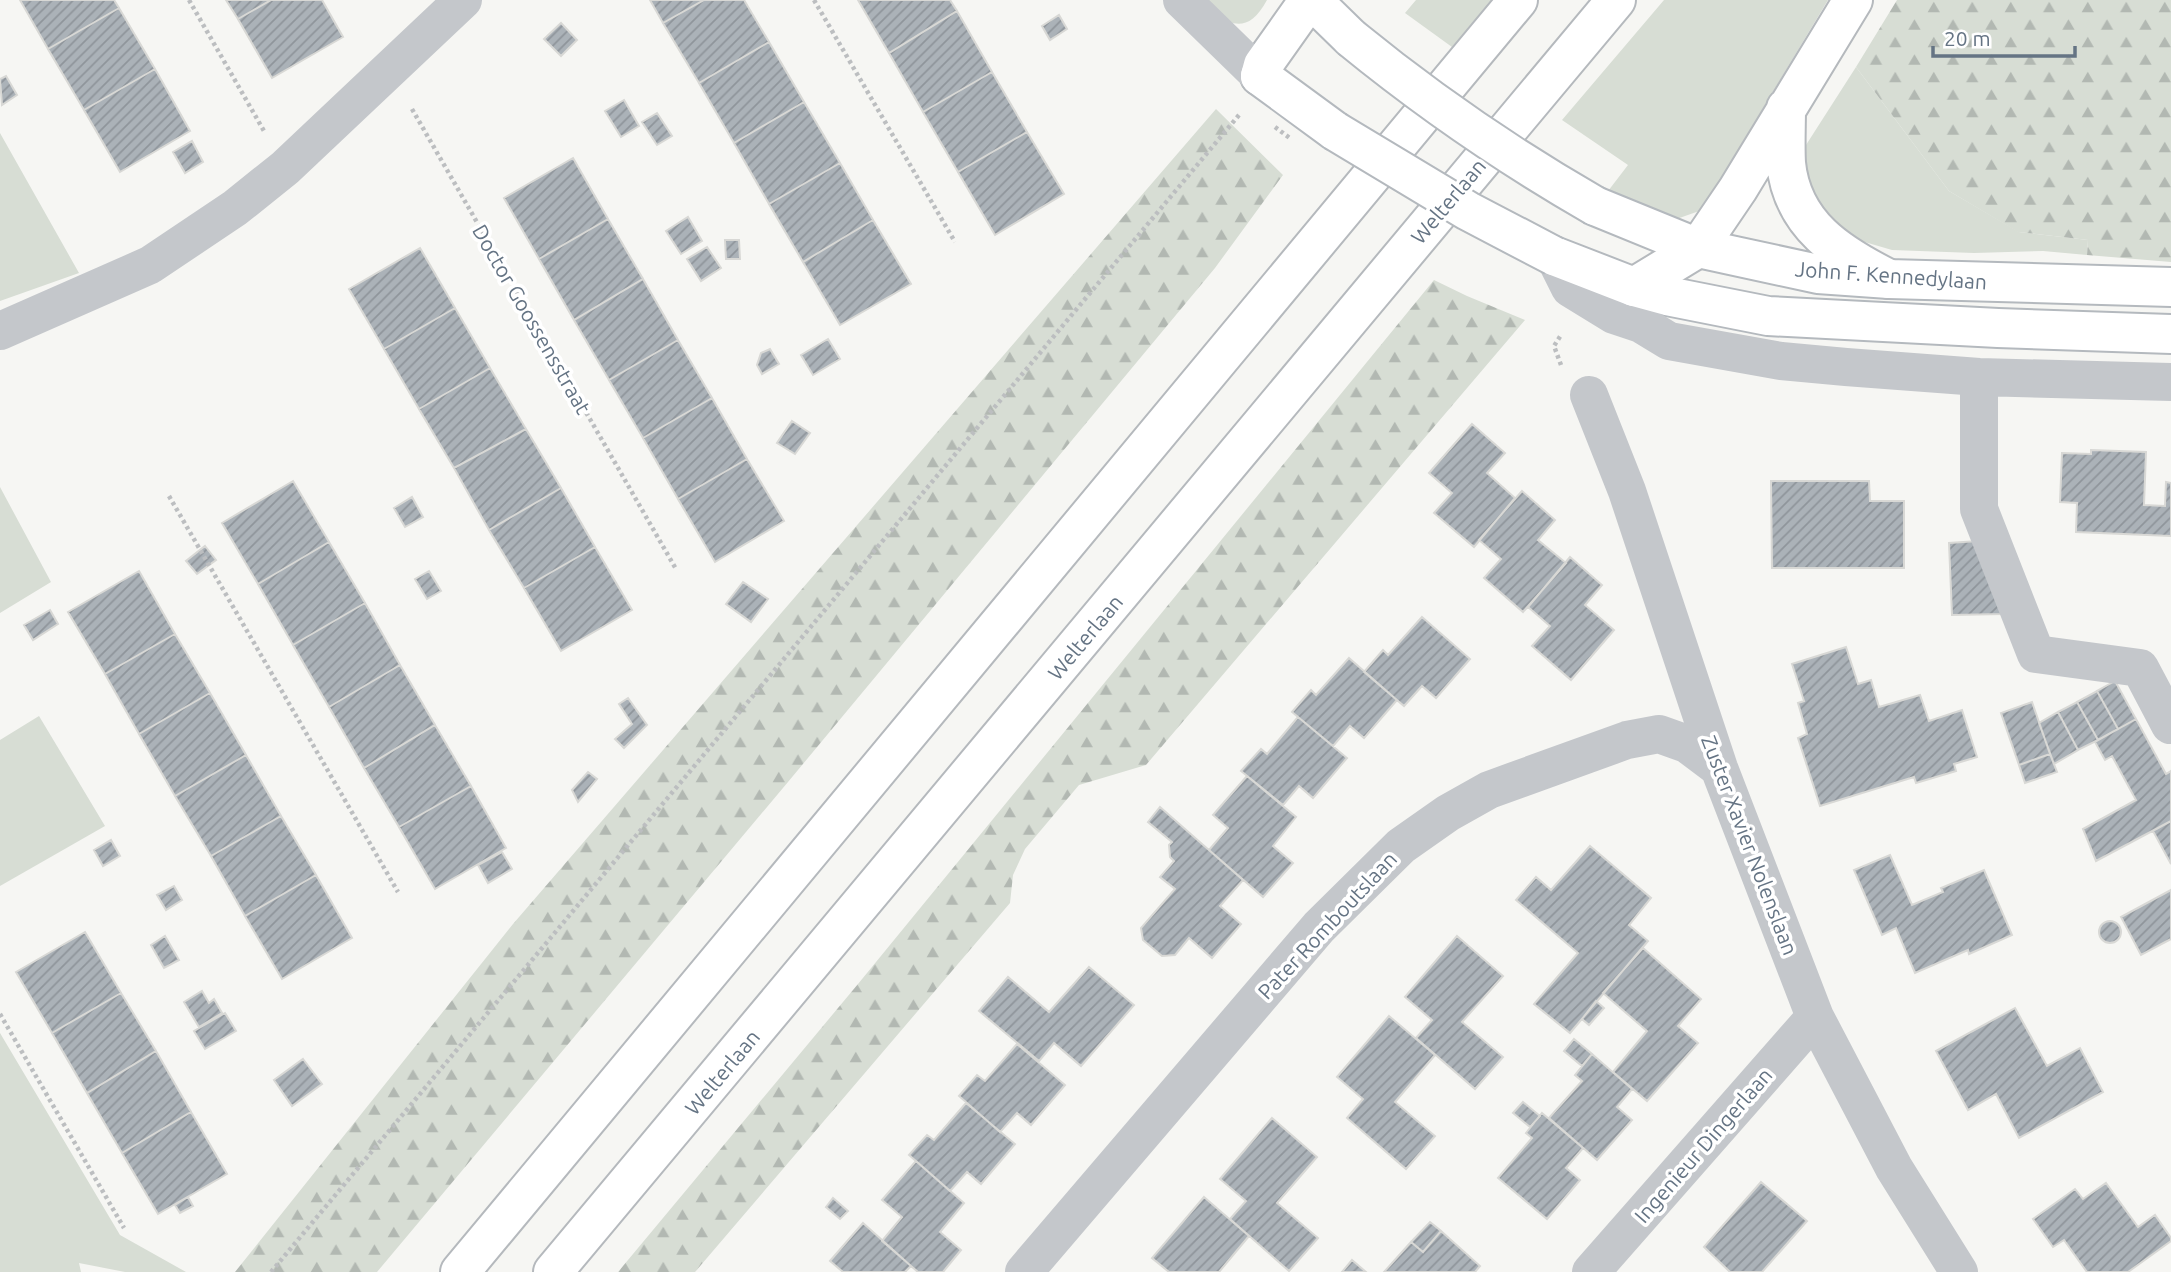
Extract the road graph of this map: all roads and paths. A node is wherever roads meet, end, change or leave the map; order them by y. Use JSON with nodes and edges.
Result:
{"nodes":[{"id":1,"x":189,"y":0,"type":"edge"},
{"id":2,"x":463,"y":0,"type":"edge"},
{"id":3,"x":814,"y":0,"type":"edge"},
{"id":4,"x":1182,"y":0,"type":"edge"},
{"id":5,"x":1310,"y":0,"type":"edge"},
{"id":6,"x":1518,"y":0,"type":"edge"},
{"id":7,"x":1616,"y":0,"type":"edge"},
{"id":8,"x":1853,"y":0,"type":"edge"},
{"id":9,"x":389,"y":69,"type":"junction"},
{"id":10,"x":1260,"y":76,"type":"junction"},
{"id":11,"x":1786,"y":108,"type":"junction"},
{"id":12,"x":1240,"y":114,"type":"dead end"},
{"id":13,"x":285,"y":168,"type":"junction"},
{"id":14,"x":955,"y":242,"type":"dead end"},
{"id":15,"x":1698,"y":248,"type":"junction"},
{"id":16,"x":1554,"y":256,"type":"junction"},
{"id":17,"x":1889,"y":279,"type":"junction"},
{"id":18,"x":1634,"y":287,"type":"junction"},
{"id":19,"x":2171,"y":287,"type":"edge"},
{"id":20,"x":0,"y":331,"type":"edge"},
{"id":21,"x":2171,"y":334,"type":"edge"},
{"id":22,"x":1979,"y":377,"type":"junction"},
{"id":23,"x":2171,"y":382,"type":"edge"},
{"id":24,"x":1589,"y":396,"type":"dead end"},
{"id":25,"x":169,"y":496,"type":"dead end"},
{"id":26,"x":676,"y":569,"type":"dead end"},
{"id":27,"x":2170,"y":726,"type":"edge"},
{"id":28,"x":1719,"y":768,"type":"junction"},
{"id":29,"x":398,"y":892,"type":"dead end"},
{"id":30,"x":0,"y":1014,"type":"edge"},
{"id":31,"x":1815,"y":1017,"type":"junction"},
{"id":32,"x":124,"y":1228,"type":"dead end"},
{"id":33,"x":271,"y":1272,"type":"edge"},
{"id":34,"x":460,"y":1272,"type":"edge"},
{"id":35,"x":554,"y":1272,"type":"edge"},
{"id":36,"x":1024,"y":1272,"type":"edge"},
{"id":37,"x":1591,"y":1272,"type":"edge"},
{"id":38,"x":1959,"y":1272,"type":"edge"}],
"edges":[{"from":1,"to":13,"type":"path"},
{"from":2,"to":9,"type":"street"},
{"from":3,"to":14,"type":"path"},
{"from":4,"to":10,"type":"street"},
{"from":5,"to":10,"type":"main road"},
{"from":5,"to":15,"type":"main road","name":"John F. Kennedylaan","bridge":true},
{"from":6,"to":34,"type":"main road"},
{"from":7,"to":35,"type":"main road","name":"Welterlaan"},
{"from":8,"to":11,"type":"main road"},
{"from":9,"to":13,"type":"street"},
{"from":9,"to":26,"type":"path","name":"Doctor Goossensstraat"},
{"from":10,"to":16,"type":"main road","bridge":true},
{"from":11,"to":15,"type":"main road"},
{"from":11,"to":17,"type":"main road"},
{"from":12,"to":33,"type":"path"},
{"from":13,"to":20,"type":"street"},
{"from":15,"to":17,"type":"main road","name":"John F. Kennedylaan"},
{"from":15,"to":18,"type":"main road"},
{"from":16,"to":18,"type":"main road"},
{"from":16,"to":22,"type":"street"},
{"from":17,"to":19,"type":"main road","name":"John F. Kennedylaan"},
{"from":18,"to":21,"type":"main road"},
{"from":22,"to":23,"type":"street"},
{"from":22,"to":27,"type":"street"},
{"from":24,"to":28,"type":"street","name":"Zuster Xavier Nolenslaan"},
{"from":25,"to":29,"type":"path"},
{"from":28,"to":31,"type":"street","name":"Zuster Xavier Nolenslaan"},
{"from":28,"to":36,"type":"street","name":"Pater Romboutslaan"},
{"from":30,"to":32,"type":"path"},
{"from":31,"to":37,"type":"street","name":"Ingenieur Dingerlaan"},
{"from":31,"to":38,"type":"street","name":"Zuster Xavier Nolenslaan"}]}
